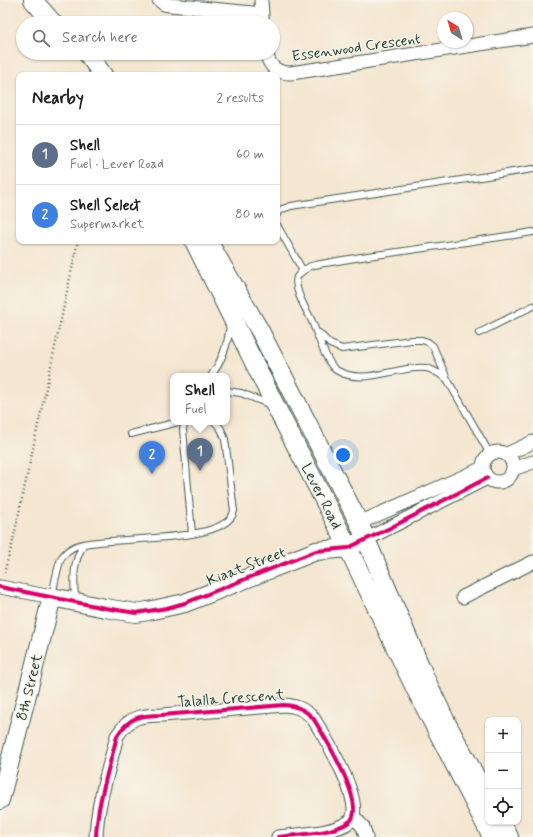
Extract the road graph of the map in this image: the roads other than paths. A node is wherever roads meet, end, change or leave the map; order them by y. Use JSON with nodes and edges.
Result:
{"nodes":[{"id":1,"x":34,"y":0,"type":"edge"},
{"id":2,"x":45,"y":0,"type":"edge"},
{"id":3,"x":159,"y":0,"type":"edge"},
{"id":4,"x":261,"y":0,"type":"edge"},
{"id":5,"x":47,"y":16,"type":"edge"},
{"id":6,"x":58,"y":16,"type":"edge"},
{"id":7,"x":242,"y":16,"type":"edge"},
{"id":8,"x":262,"y":16,"type":"edge"},
{"id":9,"x":533,"y":36,"type":"edge"},
{"id":10,"x":84,"y":60,"type":"edge"},
{"id":11,"x":92,"y":60,"type":"edge"},
{"id":12,"x":268,"y":60,"type":"edge"},
{"id":13,"x":92,"y":72,"type":"edge"},
{"id":14,"x":101,"y":72,"type":"edge"},
{"id":15,"x":533,"y":169,"type":"edge"},
{"id":16,"x":280,"y":210,"type":"edge"},
{"id":17,"x":280,"y":230,"type":"edge"},
{"id":18,"x":533,"y":232,"type":"edge"},
{"id":19,"x":195,"y":244,"type":"edge"},
{"id":20,"x":210,"y":244,"type":"edge"},
{"id":21,"x":303,"y":271,"type":"junction"},
{"id":22,"x":533,"y":306,"type":"edge"},
{"id":23,"x":231,"y":318,"type":"junction"},
{"id":24,"x":316,"y":330,"type":"junction"},
{"id":25,"x":479,"y":333,"type":"dead end"},
{"id":26,"x":213,"y":373,"type":"edge"},
{"id":27,"x":447,"y":379,"type":"junction"},
{"id":28,"x":230,"y":391,"type":"edge"},
{"id":29,"x":276,"y":408,"type":"junction"},
{"id":30,"x":170,"y":424,"type":"edge"},
{"id":31,"x":184,"y":425,"type":"edge"},
{"id":32,"x":217,"y":425,"type":"edge"},
{"id":33,"x":131,"y":434,"type":"dead end"},
{"id":34,"x":533,"y":442,"type":"edge"},
{"id":35,"x":490,"y":454,"type":"junction"},
{"id":36,"x":507,"y":454,"type":"junction"},
{"id":37,"x":533,"y":462,"type":"edge"},
{"id":38,"x":513,"y":469,"type":"junction"},
{"id":39,"x":485,"y":473,"type":"junction"},
{"id":40,"x":340,"y":531,"type":"junction"},
{"id":41,"x":363,"y":531,"type":"junction"},
{"id":42,"x":192,"y":534,"type":"junction"},
{"id":43,"x":84,"y":544,"type":"junction"},
{"id":44,"x":348,"y":548,"type":"junction"},
{"id":45,"x":316,"y":551,"type":"junction"},
{"id":46,"x":533,"y":562,"type":"edge"},
{"id":47,"x":0,"y":587,"type":"edge"},
{"id":48,"x":52,"y":597,"type":"junction"},
{"id":49,"x":463,"y":597,"type":"dead end"},
{"id":50,"x":75,"y":602,"type":"junction"},
{"id":51,"x":485,"y":794,"type":"edge"},
{"id":52,"x":0,"y":800,"type":"edge"},
{"id":53,"x":354,"y":817,"type":"junction"},
{"id":54,"x":503,"y":825,"type":"edge"},
{"id":55,"x":96,"y":837,"type":"edge"},
{"id":56,"x":278,"y":837,"type":"edge"},
{"id":57,"x":366,"y":837,"type":"edge"},
{"id":58,"x":492,"y":837,"type":"edge"},
{"id":59,"x":509,"y":837,"type":"edge"}],
"edges":[{"from":1,"to":5,"type":"main road"},
{"from":2,"to":6,"type":"main road"},
{"from":3,"to":7,"type":"street"},
{"from":4,"to":8,"type":"street"},
{"from":9,"to":12,"type":"street","name":"Essenwood Crescent"},
{"from":10,"to":13,"type":"main road"},
{"from":11,"to":14,"type":"main road"},
{"from":15,"to":16,"type":"lane"},
{"from":17,"to":21,"type":"lane"},
{"from":18,"to":21,"type":"lane"},
{"from":19,"to":23,"type":"main road","name":"Lever Road"},
{"from":20,"to":41,"type":"main road","name":"Lever Road"},
{"from":21,"to":24,"type":"lane"},
{"from":22,"to":25,"type":"lane"},
{"from":23,"to":26,"type":"lane"},
{"from":23,"to":29,"type":"main road","name":"Lever Road"},
{"from":24,"to":27,"type":"lane"},
{"from":24,"to":27,"type":"lane"},
{"from":27,"to":35,"type":"lane"},
{"from":28,"to":29,"type":"lane"},
{"from":29,"to":40,"type":"main road","name":"Lever Road"},
{"from":30,"to":33,"type":"lane"},
{"from":31,"to":42,"type":"lane"},
{"from":32,"to":42,"type":"lane"},
{"from":34,"to":36,"type":"street"},
{"from":35,"to":36,"type":"street"},
{"from":35,"to":39,"type":"street"},
{"from":36,"to":38,"type":"street"},
{"from":37,"to":38,"type":"street"},
{"from":38,"to":39,"type":"street"},
{"from":39,"to":41,"type":"street","name":"Kiaat Street"},
{"from":39,"to":41,"type":"street","name":"Kiaat Street"},
{"from":40,"to":41,"type":"main road","name":"Kiaat Street"},
{"from":40,"to":44,"type":"main road","name":"Lever Road"},
{"from":40,"to":45,"type":"main road","name":"Kiaat Street"},
{"from":41,"to":44,"type":"main road","name":"Kiaat Street"},
{"from":41,"to":51,"type":"main road","name":"Lever Road"},
{"from":42,"to":43,"type":"lane"},
{"from":43,"to":48,"type":"lane"},
{"from":43,"to":50,"type":"lane"},
{"from":44,"to":45,"type":"main road","name":"Kiaat Street"},
{"from":44,"to":58,"type":"main road","name":"Lever Road"},
{"from":45,"to":50,"type":"main road","name":"Kiaat Street"},
{"from":46,"to":49,"type":"street"},
{"from":47,"to":48,"type":"street","name":"Kiaat Street"},
{"from":48,"to":50,"type":"main road","name":"Kiaat Street"},
{"from":48,"to":52,"type":"main road","name":"8th Street"},
{"from":53,"to":55,"type":"street","name":"Talalla Crescent"},
{"from":53,"to":56,"type":"street"},
{"from":53,"to":57,"type":"street","name":"Talalla Crescent"},
{"from":54,"to":59,"type":"main road"}]}
